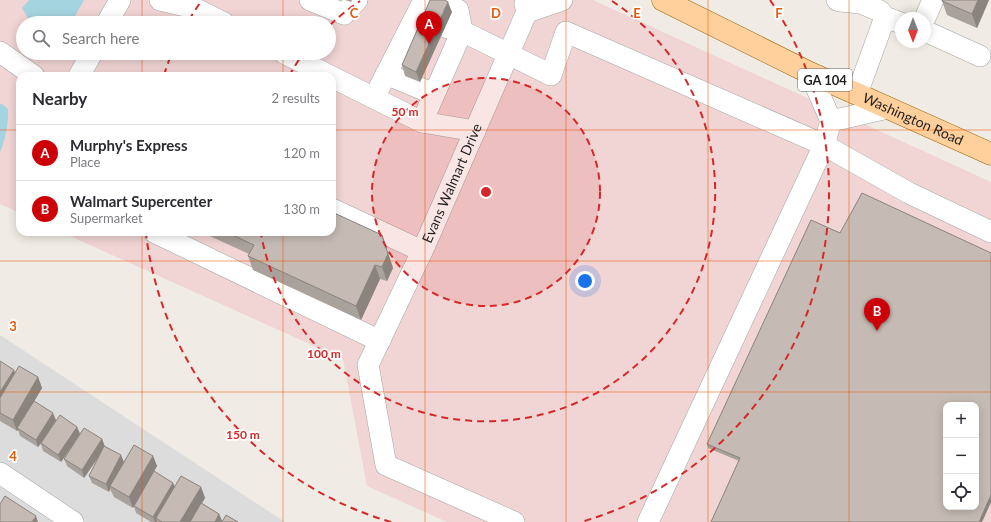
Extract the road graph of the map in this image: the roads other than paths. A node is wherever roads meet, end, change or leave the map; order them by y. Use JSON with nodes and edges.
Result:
{"nodes":[{"id":1,"x":120,"y":0,"type":"edge"},
{"id":2,"x":160,"y":0,"type":"edge"},
{"id":3,"x":310,"y":0,"type":"edge"},
{"id":4,"x":436,"y":0,"type":"edge"},
{"id":5,"x":562,"y":0,"type":"edge"},
{"id":6,"x":663,"y":0,"type":"edge"},
{"id":7,"x":839,"y":0,"type":"edge"},
{"id":8,"x":933,"y":0,"type":"edge"},
{"id":9,"x":356,"y":1,"type":"edge"},
{"id":10,"x":528,"y":4,"type":"edge"},
{"id":11,"x":928,"y":12,"type":"edge"},
{"id":12,"x":111,"y":16,"type":"edge"},
{"id":13,"x":210,"y":16,"type":"edge"},
{"id":14,"x":893,"y":20,"type":"edge"},
{"id":15,"x":432,"y":30,"type":"edge"},
{"id":16,"x":931,"y":34,"type":"edge"},
{"id":17,"x":0,"y":52,"type":"edge"},
{"id":18,"x":508,"y":55,"type":"junction"},
{"id":19,"x":980,"y":56,"type":"dead end"},
{"id":20,"x":88,"y":60,"type":"edge"},
{"id":21,"x":298,"y":60,"type":"edge"},
{"id":22,"x":28,"y":72,"type":"edge"},
{"id":23,"x":81,"y":72,"type":"edge"},
{"id":24,"x":323,"y":72,"type":"edge"},
{"id":25,"x":415,"y":73,"type":"junction"},
{"id":26,"x":810,"y":73,"type":"junction"},
{"id":27,"x":336,"y":79,"type":"edge"},
{"id":28,"x":857,"y":94,"type":"junction"},
{"id":29,"x":374,"y":98,"type":"junction"},
{"id":30,"x":888,"y":108,"type":"junction"},
{"id":31,"x":831,"y":121,"type":"junction"},
{"id":32,"x":422,"y":122,"type":"junction"},
{"id":33,"x":475,"y":131,"type":"junction"},
{"id":34,"x":824,"y":145,"type":"junction"},
{"id":35,"x":990,"y":150,"type":"edge"},
{"id":36,"x":336,"y":211,"type":"edge"},
{"id":37,"x":991,"y":232,"type":"edge"},
{"id":38,"x":162,"y":236,"type":"edge"},
{"id":39,"x":422,"y":251,"type":"junction"},
{"id":40,"x":380,"y":340,"type":"junction"},
{"id":41,"x":0,"y":473,"type":"edge"},
{"id":42,"x":74,"y":522,"type":"edge"},
{"id":43,"x":514,"y":522,"type":"edge"},
{"id":44,"x":648,"y":522,"type":"edge"}],
"edges":[{"from":1,"to":12,"type":"street"},
{"from":2,"to":13,"type":"street"},
{"from":3,"to":9,"type":"street"},
{"from":4,"to":15,"type":"street"},
{"from":5,"to":10,"type":"street"},
{"from":6,"to":26,"type":"main road","name":"Washington Road","number":"GA 104"},
{"from":7,"to":14,"type":"street"},
{"from":8,"to":11,"type":"street"},
{"from":10,"to":18,"type":"street","name":"Evans Walmart Drive"},
{"from":14,"to":28,"type":"street"},
{"from":15,"to":18,"type":"street"},
{"from":15,"to":25,"type":"street"},
{"from":15,"to":25,"type":"street"},
{"from":16,"to":19,"type":"street"},
{"from":17,"to":22,"type":"street"},
{"from":18,"to":33,"type":"street","name":"Evans Walmart Drive"},
{"from":18,"to":34,"type":"street"},
{"from":20,"to":23,"type":"street"},
{"from":21,"to":24,"type":"street"},
{"from":25,"to":29,"type":"street"},
{"from":25,"to":32,"type":"street"},
{"from":26,"to":28,"type":"main road","name":"Washington Road","number":"GA 104"},
{"from":26,"to":31,"type":"street"},
{"from":27,"to":29,"type":"street"},
{"from":28,"to":30,"type":"main road","name":"Washington Road","number":"GA 104"},
{"from":29,"to":32,"type":"street"},
{"from":30,"to":31,"type":"street"},
{"from":30,"to":35,"type":"main road","name":"Washington Road","number":"GA 104"},
{"from":31,"to":34,"type":"street"},
{"from":32,"to":33,"type":"street"},
{"from":33,"to":39,"type":"street","name":"Evans Walmart Drive"},
{"from":34,"to":37,"type":"street"},
{"from":34,"to":44,"type":"street"},
{"from":36,"to":39,"type":"street"},
{"from":38,"to":40,"type":"street"},
{"from":39,"to":40,"type":"street","name":"Evans Walmart Drive"},
{"from":40,"to":43,"type":"street","name":"Evans Walmart Drive"},
{"from":41,"to":42,"type":"street"}]}
